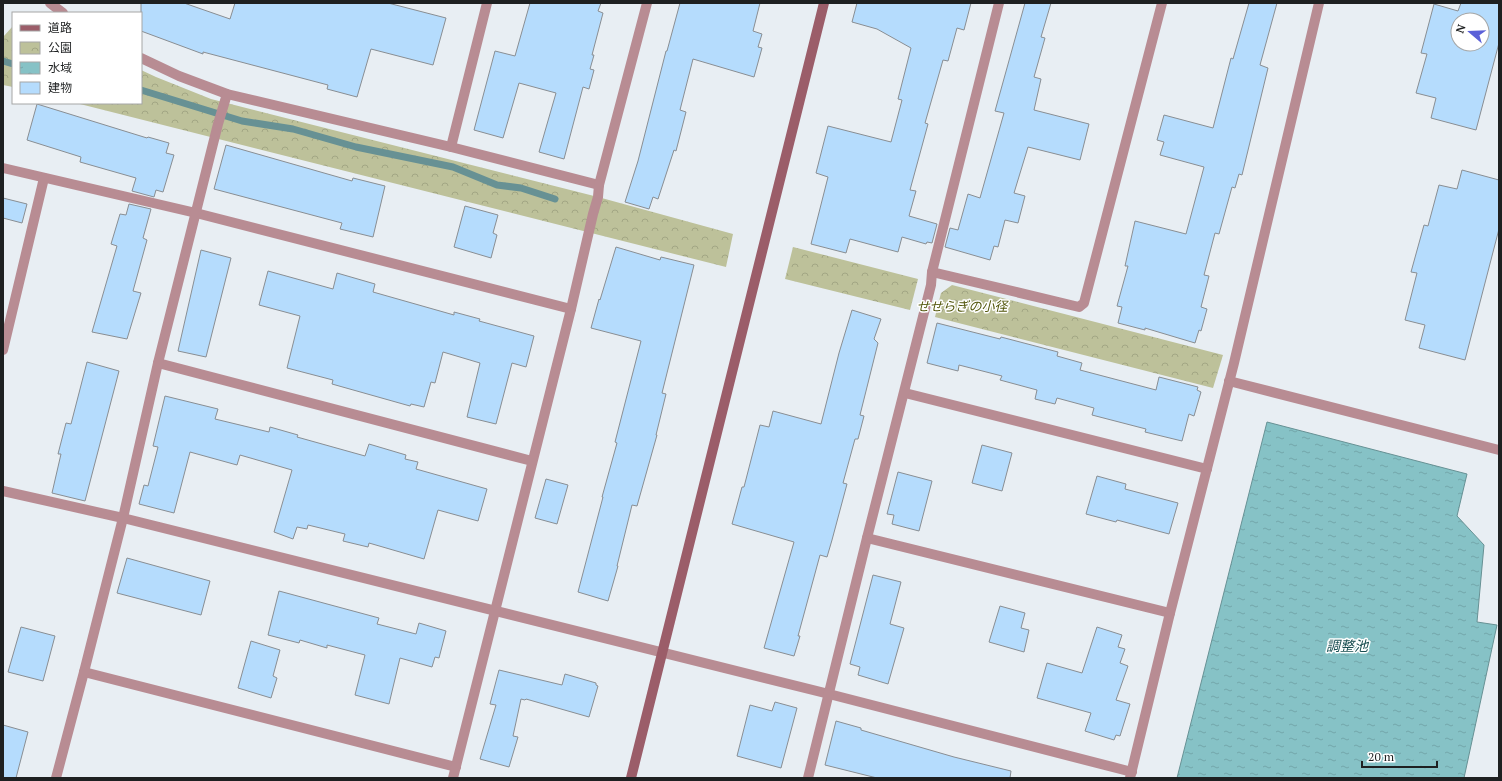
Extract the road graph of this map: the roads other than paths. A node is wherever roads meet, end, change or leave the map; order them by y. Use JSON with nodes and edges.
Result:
{"nodes":[{"id":1,"x":50,"y":3,"type":"edge"},
{"id":2,"x":487,"y":3,"type":"edge"},
{"id":3,"x":647,"y":3,"type":"edge"},
{"id":4,"x":824,"y":3,"type":"edge"},
{"id":5,"x":999,"y":3,"type":"edge"},
{"id":6,"x":1162,"y":3,"type":"edge"},
{"id":7,"x":1320,"y":3,"type":"edge"},
{"id":8,"x":62,"y":12,"type":"edge"},
{"id":9,"x":142,"y":58,"type":"edge"},
{"id":10,"x":227,"y":94,"type":"junction"},
{"id":11,"x":451,"y":147,"type":"junction"},
{"id":12,"x":3,"y":168,"type":"edge"},
{"id":13,"x":44,"y":178,"type":"junction"},
{"id":14,"x":599,"y":185,"type":"junction"},
{"id":15,"x":196,"y":213,"type":"junction"},
{"id":16,"x":932,"y":272,"type":"junction"},
{"id":17,"x":571,"y":309,"type":"junction"},
{"id":18,"x":5,"y":333,"type":"edge"},
{"id":19,"x":3,"y":350,"type":"edge"},
{"id":20,"x":158,"y":363,"type":"junction"},
{"id":21,"x":1229,"y":381,"type":"junction"},
{"id":22,"x":905,"y":393,"type":"junction"},
{"id":23,"x":1499,"y":450,"type":"edge"},
{"id":24,"x":532,"y":461,"type":"junction"},
{"id":25,"x":1207,"y":469,"type":"junction"},
{"id":26,"x":3,"y":491,"type":"edge"},
{"id":27,"x":123,"y":518,"type":"junction"},
{"id":28,"x":866,"y":538,"type":"junction"},
{"id":29,"x":495,"y":611,"type":"junction"},
{"id":30,"x":1170,"y":613,"type":"junction"},
{"id":31,"x":662,"y":653,"type":"junction"},
{"id":32,"x":84,"y":672,"type":"junction"},
{"id":33,"x":829,"y":694,"type":"junction"},
{"id":34,"x":456,"y":767,"type":"junction"},
{"id":35,"x":1131,"y":775,"type":"edge"},
{"id":36,"x":56,"y":778,"type":"edge"},
{"id":37,"x":453,"y":778,"type":"edge"},
{"id":38,"x":631,"y":778,"type":"edge"},
{"id":39,"x":808,"y":778,"type":"edge"}],
"edges":[{"from":1,"to":8,"type":"street"},
{"from":2,"to":11,"type":"street"},
{"from":3,"to":14,"type":"street"},
{"from":4,"to":31,"type":"street"},
{"from":5,"to":16,"type":"street"},
{"from":6,"to":16,"type":"street"},
{"from":7,"to":21,"type":"street"},
{"from":9,"to":10,"type":"street"},
{"from":10,"to":11,"type":"street"},
{"from":10,"to":15,"type":"street"},
{"from":11,"to":14,"type":"street"},
{"from":12,"to":13,"type":"street"},
{"from":13,"to":15,"type":"street"},
{"from":13,"to":18,"type":"street"},
{"from":14,"to":17,"type":"street"},
{"from":15,"to":17,"type":"street"},
{"from":15,"to":20,"type":"street"},
{"from":16,"to":22,"type":"street"},
{"from":17,"to":24,"type":"street"},
{"from":18,"to":19,"type":"street"},
{"from":20,"to":24,"type":"street"},
{"from":20,"to":27,"type":"street"},
{"from":21,"to":23,"type":"street"},
{"from":21,"to":25,"type":"street"},
{"from":22,"to":25,"type":"street"},
{"from":22,"to":28,"type":"street"},
{"from":24,"to":29,"type":"street"},
{"from":25,"to":30,"type":"street"},
{"from":26,"to":27,"type":"street"},
{"from":27,"to":29,"type":"street"},
{"from":27,"to":32,"type":"street"},
{"from":28,"to":30,"type":"street"},
{"from":28,"to":33,"type":"street"},
{"from":29,"to":31,"type":"street"},
{"from":29,"to":34,"type":"street"},
{"from":30,"to":35,"type":"street"},
{"from":31,"to":33,"type":"street"},
{"from":31,"to":38,"type":"street"},
{"from":32,"to":34,"type":"street"},
{"from":32,"to":36,"type":"street"},
{"from":33,"to":35,"type":"street"},
{"from":33,"to":39,"type":"street"},
{"from":34,"to":37,"type":"street"}]}
